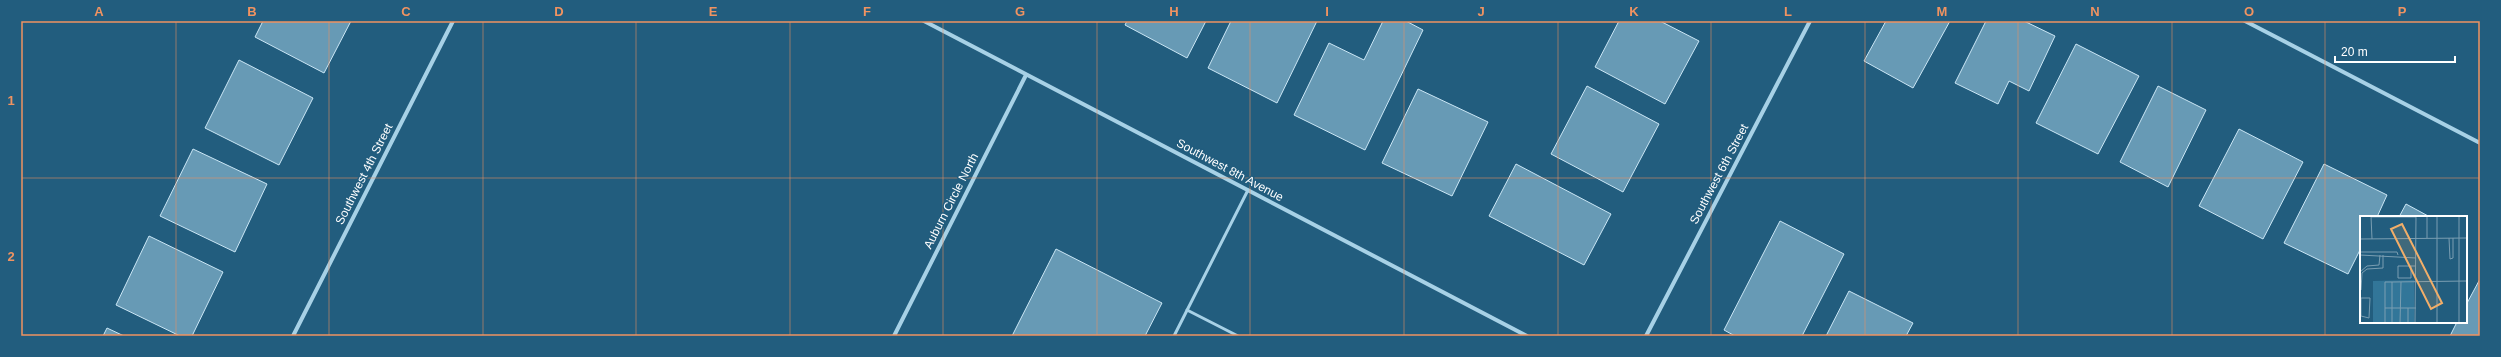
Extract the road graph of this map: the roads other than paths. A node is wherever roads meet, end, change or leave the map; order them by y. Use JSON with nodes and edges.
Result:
{"nodes":[{"id":1,"x":453,"y":21,"type":"edge"},
{"id":2,"x":924,"y":21,"type":"edge"},
{"id":3,"x":1810,"y":21,"type":"edge"},
{"id":4,"x":2245,"y":21,"type":"edge"},
{"id":5,"x":1026,"y":75,"type":"junction"},
{"id":6,"x":2480,"y":143,"type":"edge"},
{"id":7,"x":1248,"y":190,"type":"junction"},
{"id":8,"x":1187,"y":310,"type":"junction"},
{"id":9,"x":293,"y":336,"type":"edge"},
{"id":10,"x":894,"y":336,"type":"edge"},
{"id":11,"x":1174,"y":336,"type":"edge"},
{"id":12,"x":1238,"y":336,"type":"edge"},
{"id":13,"x":1527,"y":336,"type":"edge"},
{"id":14,"x":1646,"y":336,"type":"edge"}],
"edges":[{"from":1,"to":9,"type":"street","name":"Southwest 4th Street"},
{"from":2,"to":5,"type":"street","name":"Southwest 8th Avenue"},
{"from":3,"to":14,"type":"street","name":"Southwest 6th Street"},
{"from":4,"to":6,"type":"street"},
{"from":5,"to":7,"type":"street","name":"Southwest 8th Avenue"},
{"from":5,"to":10,"type":"street","name":"Auburn Circle North"},
{"from":7,"to":8,"type":"lane"},
{"from":7,"to":13,"type":"street","name":"Southwest 8th Avenue"},
{"from":8,"to":11,"type":"lane"},
{"from":8,"to":12,"type":"lane"}]}
